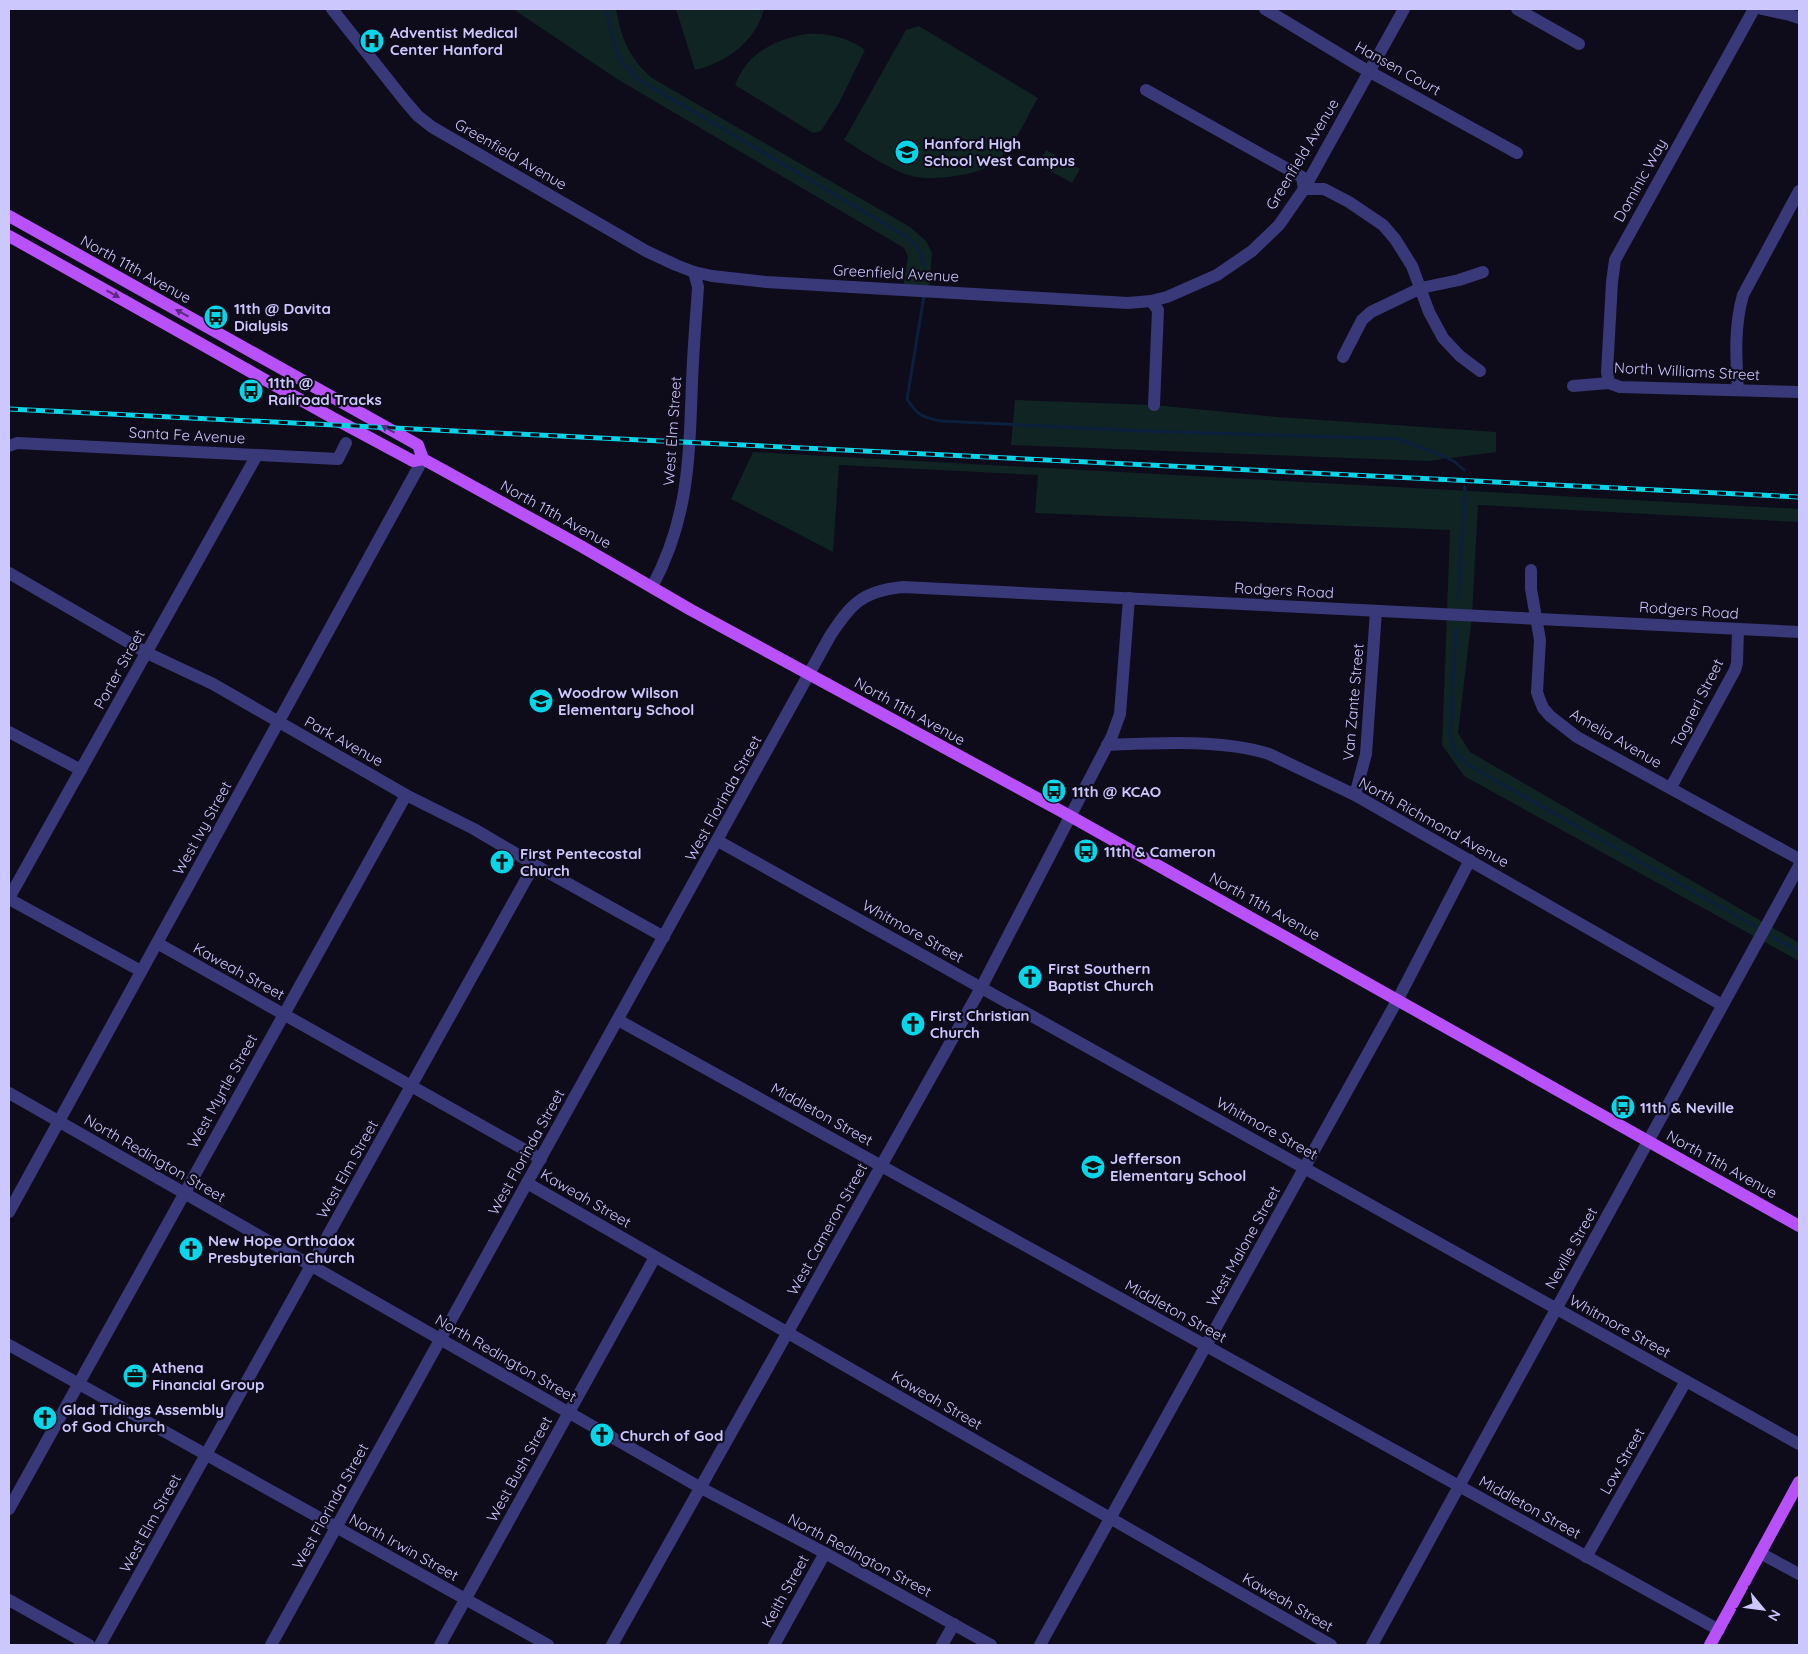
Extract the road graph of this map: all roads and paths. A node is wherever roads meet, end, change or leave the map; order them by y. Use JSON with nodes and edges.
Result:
{"nodes":[{"id":1,"x":332,"y":9,"type":"edge"},
{"id":2,"x":1266,"y":9,"type":"edge"},
{"id":3,"x":1404,"y":9,"type":"edge"},
{"id":4,"x":1517,"y":9,"type":"edge"},
{"id":5,"x":1754,"y":9,"type":"edge"},
{"id":6,"x":1762,"y":9,"type":"edge"},
{"id":7,"x":1799,"y":18,"type":"edge"},
{"id":8,"x":1579,"y":44,"type":"dead end"},
{"id":9,"x":1370,"y":72,"type":"junction"},
{"id":10,"x":1146,"y":90,"type":"dead end"},
{"id":11,"x":1517,"y":153,"type":"dead end"},
{"id":12,"x":1304,"y":189,"type":"junction"},
{"id":13,"x":1799,"y":191,"type":"edge"},
{"id":14,"x":9,"y":216,"type":"edge"},
{"id":15,"x":9,"y":224,"type":"edge"},
{"id":16,"x":43,"y":235,"type":"junction"},
{"id":17,"x":9,"y":236,"type":"edge"},
{"id":18,"x":35,"y":251,"type":"junction"},
{"id":19,"x":100,"y":267,"type":"junction"},
{"id":20,"x":694,"y":272,"type":"junction"},
{"id":21,"x":1483,"y":272,"type":"dead end"},
{"id":22,"x":1421,"y":288,"type":"junction"},
{"id":23,"x":1152,"y":302,"type":"junction"},
{"id":24,"x":1343,"y":357,"type":"dead end"},
{"id":25,"x":1480,"y":371,"type":"dead end"},
{"id":26,"x":1609,"y":382,"type":"junction"},
{"id":27,"x":1574,"y":386,"type":"dead end"},
{"id":28,"x":1738,"y":390,"type":"junction"},
{"id":29,"x":1799,"y":392,"type":"edge"},
{"id":30,"x":1154,"y":405,"type":"dead end"},
{"id":31,"x":13,"y":444,"type":"edge"},
{"id":32,"x":346,"y":444,"type":"dead end"},
{"id":33,"x":257,"y":455,"type":"junction"},
{"id":34,"x":423,"y":459,"type":"junction"},
{"id":35,"x":1531,"y":570,"type":"dead end"},
{"id":36,"x":9,"y":573,"type":"edge"},
{"id":37,"x":652,"y":587,"type":"junction"},
{"id":38,"x":1129,"y":598,"type":"junction"},
{"id":39,"x":1376,"y":611,"type":"junction"},
{"id":40,"x":1537,"y":619,"type":"junction"},
{"id":41,"x":1738,"y":630,"type":"junction"},
{"id":42,"x":1799,"y":632,"type":"edge"},
{"id":43,"x":147,"y":653,"type":"junction"},
{"id":44,"x":810,"y":674,"type":"junction"},
{"id":45,"x":278,"y":723,"type":"junction"},
{"id":46,"x":9,"y":732,"type":"edge"},
{"id":47,"x":1107,"y":745,"type":"junction"},
{"id":48,"x":81,"y":770,"type":"junction"},
{"id":49,"x":1671,"y":787,"type":"junction"},
{"id":50,"x":406,"y":795,"type":"junction"},
{"id":51,"x":1355,"y":795,"type":"junction"},
{"id":52,"x":1070,"y":816,"type":"junction"},
{"id":53,"x":718,"y":841,"type":"junction"},
{"id":54,"x":1799,"y":859,"type":"edge"},
{"id":55,"x":1470,"y":860,"type":"junction"},
{"id":56,"x":534,"y":865,"type":"junction"},
{"id":57,"x":1799,"y":866,"type":"edge"},
{"id":58,"x":9,"y":898,"type":"edge"},
{"id":59,"x":664,"y":937,"type":"junction"},
{"id":60,"x":157,"y":943,"type":"junction"},
{"id":61,"x":141,"y":971,"type":"junction"},
{"id":62,"x":981,"y":988,"type":"junction"},
{"id":63,"x":1398,"y":999,"type":"junction"},
{"id":64,"x":1722,"y":1005,"type":"junction"},
{"id":65,"x":284,"y":1014,"type":"junction"},
{"id":66,"x":618,"y":1020,"type":"junction"},
{"id":67,"x":411,"y":1086,"type":"junction"},
{"id":68,"x":9,"y":1093,"type":"edge"},
{"id":69,"x":59,"y":1121,"type":"junction"},
{"id":70,"x":1648,"y":1141,"type":"junction"},
{"id":71,"x":541,"y":1159,"type":"junction"},
{"id":72,"x":881,"y":1166,"type":"junction"},
{"id":73,"x":1305,"y":1168,"type":"junction"},
{"id":74,"x":527,"y":1183,"type":"junction"},
{"id":75,"x":184,"y":1194,"type":"junction"},
{"id":76,"x":9,"y":1212,"type":"edge"},
{"id":77,"x":1799,"y":1226,"type":"edge"},
{"id":78,"x":655,"y":1257,"type":"junction"},
{"id":79,"x":311,"y":1266,"type":"junction"},
{"id":80,"x":1556,"y":1308,"type":"junction"},
{"id":81,"x":788,"y":1333,"type":"junction"},
{"id":82,"x":440,"y":1340,"type":"junction"},
{"id":83,"x":9,"y":1345,"type":"edge"},
{"id":84,"x":1206,"y":1346,"type":"junction"},
{"id":85,"x":1686,"y":1381,"type":"junction"},
{"id":86,"x":78,"y":1384,"type":"junction"},
{"id":87,"x":569,"y":1413,"type":"junction"},
{"id":88,"x":1799,"y":1444,"type":"edge"},
{"id":89,"x":206,"y":1455,"type":"junction"},
{"id":90,"x":1799,"y":1482,"type":"edge"},
{"id":91,"x":1459,"y":1486,"type":"junction"},
{"id":92,"x":700,"y":1488,"type":"junction"},
{"id":93,"x":9,"y":1508,"type":"edge"},
{"id":94,"x":1110,"y":1518,"type":"junction"},
{"id":95,"x":336,"y":1527,"type":"junction"},
{"id":96,"x":825,"y":1553,"type":"junction"},
{"id":97,"x":1760,"y":1553,"type":"junction"},
{"id":98,"x":1586,"y":1556,"type":"junction"},
{"id":99,"x":1799,"y":1574,"type":"edge"},
{"id":100,"x":466,"y":1599,"type":"junction"},
{"id":101,"x":9,"y":1600,"type":"edge"},
{"id":102,"x":954,"y":1624,"type":"junction"},
{"id":103,"x":1718,"y":1630,"type":"junction"},
{"id":104,"x":89,"y":1645,"type":"edge"},
{"id":105,"x":100,"y":1645,"type":"edge"},
{"id":106,"x":271,"y":1645,"type":"edge"},
{"id":107,"x":440,"y":1645,"type":"edge"},
{"id":108,"x":548,"y":1645,"type":"edge"},
{"id":109,"x":612,"y":1645,"type":"edge"},
{"id":110,"x":774,"y":1645,"type":"edge"},
{"id":111,"x":942,"y":1645,"type":"edge"},
{"id":112,"x":991,"y":1645,"type":"edge"},
{"id":113,"x":1040,"y":1645,"type":"edge"},
{"id":114,"x":1331,"y":1645,"type":"edge"},
{"id":115,"x":1372,"y":1645,"type":"edge"},
{"id":116,"x":1710,"y":1645,"type":"edge"}],
"edges":[{"from":1,"to":20,"type":"street","name":"Greenfield Avenue"},
{"from":2,"to":9,"type":"street","name":"Hansen Court"},
{"from":3,"to":9,"type":"street","name":"Greenfield Avenue"},
{"from":4,"to":8,"type":"street"},
{"from":5,"to":26,"type":"street","name":"Dominic Way"},
{"from":6,"to":7,"type":"street"},
{"from":9,"to":11,"type":"street","name":"Hansen Court"},
{"from":9,"to":12,"type":"street","name":"Greenfield Avenue"},
{"from":10,"to":12,"type":"street"},
{"from":12,"to":22,"type":"street"},
{"from":12,"to":23,"type":"street","name":"Greenfield Avenue"},
{"from":13,"to":28,"type":"street"},
{"from":14,"to":16,"type":"main road","name":"North 11th Avenue"},
{"from":15,"to":16,"type":"main road"},
{"from":16,"to":19,"type":"main road","name":"North 11th Avenue"},
{"from":17,"to":18,"type":"main road","name":"North 11th Avenue"},
{"from":18,"to":19,"type":"main road"},
{"from":18,"to":34,"type":"main road","name":"North 11th Avenue","one_way":true},
{"from":34,"to":19,"type":"main road","name":"North 11th Avenue","one_way":true},
{"from":20,"to":23,"type":"street","name":"Greenfield Avenue"},
{"from":20,"to":37,"type":"street","name":"West Elm Street"},
{"from":21,"to":22,"type":"street"},
{"from":22,"to":24,"type":"street"},
{"from":22,"to":25,"type":"street"},
{"from":23,"to":30,"type":"street"},
{"from":26,"to":27,"type":"street","name":"North Williams Street"},
{"from":26,"to":28,"type":"street","name":"North Williams Street"},
{"from":28,"to":29,"type":"street","name":"North Williams Street"},
{"from":31,"to":33,"type":"street","name":"Santa Fe Avenue"},
{"from":32,"to":33,"type":"street","name":"Santa Fe Avenue"},
{"from":33,"to":43,"type":"street","name":"Porter Street"},
{"from":34,"to":37,"type":"main road","name":"North 11th Avenue"},
{"from":34,"to":45,"type":"street","name":"West Ivy Street"},
{"from":35,"to":40,"type":"street","name":"Amelia Avenue"},
{"from":36,"to":43,"type":"street","name":"Park Avenue"},
{"from":37,"to":44,"type":"main road","name":"North 11th Avenue"},
{"from":38,"to":39,"type":"street","name":"Rodgers Road"},
{"from":38,"to":44,"type":"street","name":"Rodgers Road"},
{"from":38,"to":47,"type":"street","name":"West Cameron Street"},
{"from":39,"to":40,"type":"street","name":"Rodgers Road"},
{"from":39,"to":51,"type":"street","name":"Van Zante Street"},
{"from":40,"to":41,"type":"street","name":"Rodgers Road"},
{"from":40,"to":49,"type":"street","name":"Amelia Avenue"},
{"from":41,"to":42,"type":"street","name":"Rodgers Road"},
{"from":41,"to":49,"type":"street","name":"Togneri Street"},
{"from":43,"to":45,"type":"street","name":"Park Avenue"},
{"from":43,"to":48,"type":"street","name":"Porter Street"},
{"from":44,"to":52,"type":"main road","name":"North 11th Avenue"},
{"from":44,"to":53,"type":"street","name":"West Florinda Street"},
{"from":45,"to":50,"type":"street","name":"Park Avenue"},
{"from":45,"to":60,"type":"street","name":"West Ivy Street"},
{"from":46,"to":48,"type":"street"},
{"from":47,"to":51,"type":"street","name":"North Richmond Avenue"},
{"from":47,"to":52,"type":"street","name":"West Cameron Street"},
{"from":48,"to":58,"type":"street","name":"Porter Street"},
{"from":49,"to":54,"type":"street","name":"Amelia Avenue"},
{"from":50,"to":56,"type":"street","name":"Park Avenue"},
{"from":50,"to":65,"type":"street","name":"West Myrtle Street"},
{"from":51,"to":55,"type":"street","name":"North Richmond Avenue"},
{"from":52,"to":62,"type":"street","name":"West Cameron Street"},
{"from":52,"to":63,"type":"main road","name":"North 11th Avenue"},
{"from":53,"to":59,"type":"street","name":"West Florinda Street"},
{"from":53,"to":62,"type":"street","name":"Whitmore Street"},
{"from":55,"to":63,"type":"street","name":"West Malone Street"},
{"from":55,"to":64,"type":"street","name":"North Richmond Avenue"},
{"from":56,"to":59,"type":"street","name":"Park Avenue"},
{"from":56,"to":67,"type":"street","name":"West Elm Street"},
{"from":57,"to":64,"type":"street","name":"Neville Street"},
{"from":58,"to":61,"type":"street"},
{"from":59,"to":66,"type":"street","name":"West Florinda Street"},
{"from":60,"to":61,"type":"street","name":"West Ivy Street"},
{"from":60,"to":65,"type":"street","name":"Kaweah Street"},
{"from":61,"to":69,"type":"street","name":"West Ivy Street"},
{"from":62,"to":72,"type":"street","name":"West Cameron Street"},
{"from":62,"to":73,"type":"street","name":"Whitmore Street"},
{"from":63,"to":70,"type":"main road","name":"North 11th Avenue"},
{"from":63,"to":73,"type":"street","name":"West Malone Street"},
{"from":64,"to":70,"type":"street","name":"Neville Street"},
{"from":65,"to":67,"type":"street","name":"Kaweah Street"},
{"from":65,"to":75,"type":"street","name":"West Myrtle Street"},
{"from":66,"to":71,"type":"street","name":"West Florinda Street"},
{"from":66,"to":72,"type":"street","name":"Middleton Street"},
{"from":67,"to":71,"type":"street","name":"Kaweah Street"},
{"from":67,"to":79,"type":"street","name":"West Elm Street"},
{"from":68,"to":69,"type":"street","name":"North Redington Street"},
{"from":69,"to":75,"type":"street","name":"North Redington Street"},
{"from":69,"to":76,"type":"street","name":"West Ivy Street"},
{"from":70,"to":77,"type":"main road","name":"North 11th Avenue"},
{"from":70,"to":80,"type":"street","name":"Neville Street"},
{"from":71,"to":74,"type":"street","name":"West Florinda Street"},
{"from":72,"to":81,"type":"street","name":"West Cameron Street"},
{"from":72,"to":84,"type":"street","name":"Middleton Street"},
{"from":73,"to":80,"type":"street","name":"Whitmore Street"},
{"from":73,"to":84,"type":"street","name":"West Malone Street"},
{"from":74,"to":78,"type":"street","name":"Kaweah Street"},
{"from":74,"to":82,"type":"street","name":"West Florinda Street"},
{"from":75,"to":79,"type":"street","name":"North Redington Street"},
{"from":75,"to":86,"type":"street","name":"West Myrtle Street"},
{"from":78,"to":81,"type":"street","name":"Kaweah Street"},
{"from":78,"to":87,"type":"street","name":"West Bush Street"},
{"from":79,"to":82,"type":"street","name":"North Redington Street"},
{"from":79,"to":89,"type":"street","name":"West Elm Street"},
{"from":80,"to":85,"type":"street","name":"Whitmore Street"},
{"from":80,"to":91,"type":"street","name":"Neville Street"},
{"from":81,"to":92,"type":"street","name":"West Cameron Street"},
{"from":81,"to":94,"type":"street","name":"Kaweah Street"},
{"from":82,"to":87,"type":"street","name":"North Redington Street"},
{"from":82,"to":95,"type":"street","name":"West Florinda Street"},
{"from":83,"to":86,"type":"street","name":"North Irwin Street"},
{"from":84,"to":91,"type":"street","name":"Middleton Street"},
{"from":84,"to":94,"type":"street","name":"West Malone Street"},
{"from":85,"to":88,"type":"street","name":"Whitmore Street"},
{"from":85,"to":98,"type":"street","name":"Low Street"},
{"from":86,"to":89,"type":"street","name":"North Irwin Street"},
{"from":86,"to":93,"type":"street","name":"West Myrtle Street"},
{"from":87,"to":92,"type":"street","name":"North Redington Street"},
{"from":87,"to":100,"type":"street","name":"West Bush Street"},
{"from":89,"to":95,"type":"street","name":"North Irwin Street"},
{"from":89,"to":105,"type":"street","name":"West Elm Street"},
{"from":90,"to":97,"type":"main road"},
{"from":91,"to":98,"type":"street","name":"Middleton Street"},
{"from":91,"to":115,"type":"street","name":"Neville Street"},
{"from":92,"to":96,"type":"street","name":"North Redington Street"},
{"from":92,"to":109,"type":"street","name":"West Cameron Street"},
{"from":94,"to":113,"type":"street","name":"West Malone Street"},
{"from":94,"to":114,"type":"street","name":"Kaweah Street"},
{"from":95,"to":100,"type":"street","name":"North Irwin Street"},
{"from":95,"to":106,"type":"street","name":"West Florinda Street"},
{"from":96,"to":102,"type":"street","name":"North Redington Street"},
{"from":96,"to":110,"type":"street","name":"Keith Street"},
{"from":97,"to":99,"type":"street"},
{"from":97,"to":103,"type":"main road"},
{"from":98,"to":103,"type":"street","name":"Middleton Street"},
{"from":100,"to":107,"type":"street","name":"West Bush Street"},
{"from":100,"to":108,"type":"street","name":"North Irwin Street"},
{"from":101,"to":104,"type":"street"},
{"from":102,"to":111,"type":"street"},
{"from":102,"to":112,"type":"street","name":"North Redington Street"},
{"from":103,"to":116,"type":"main road"}]}
